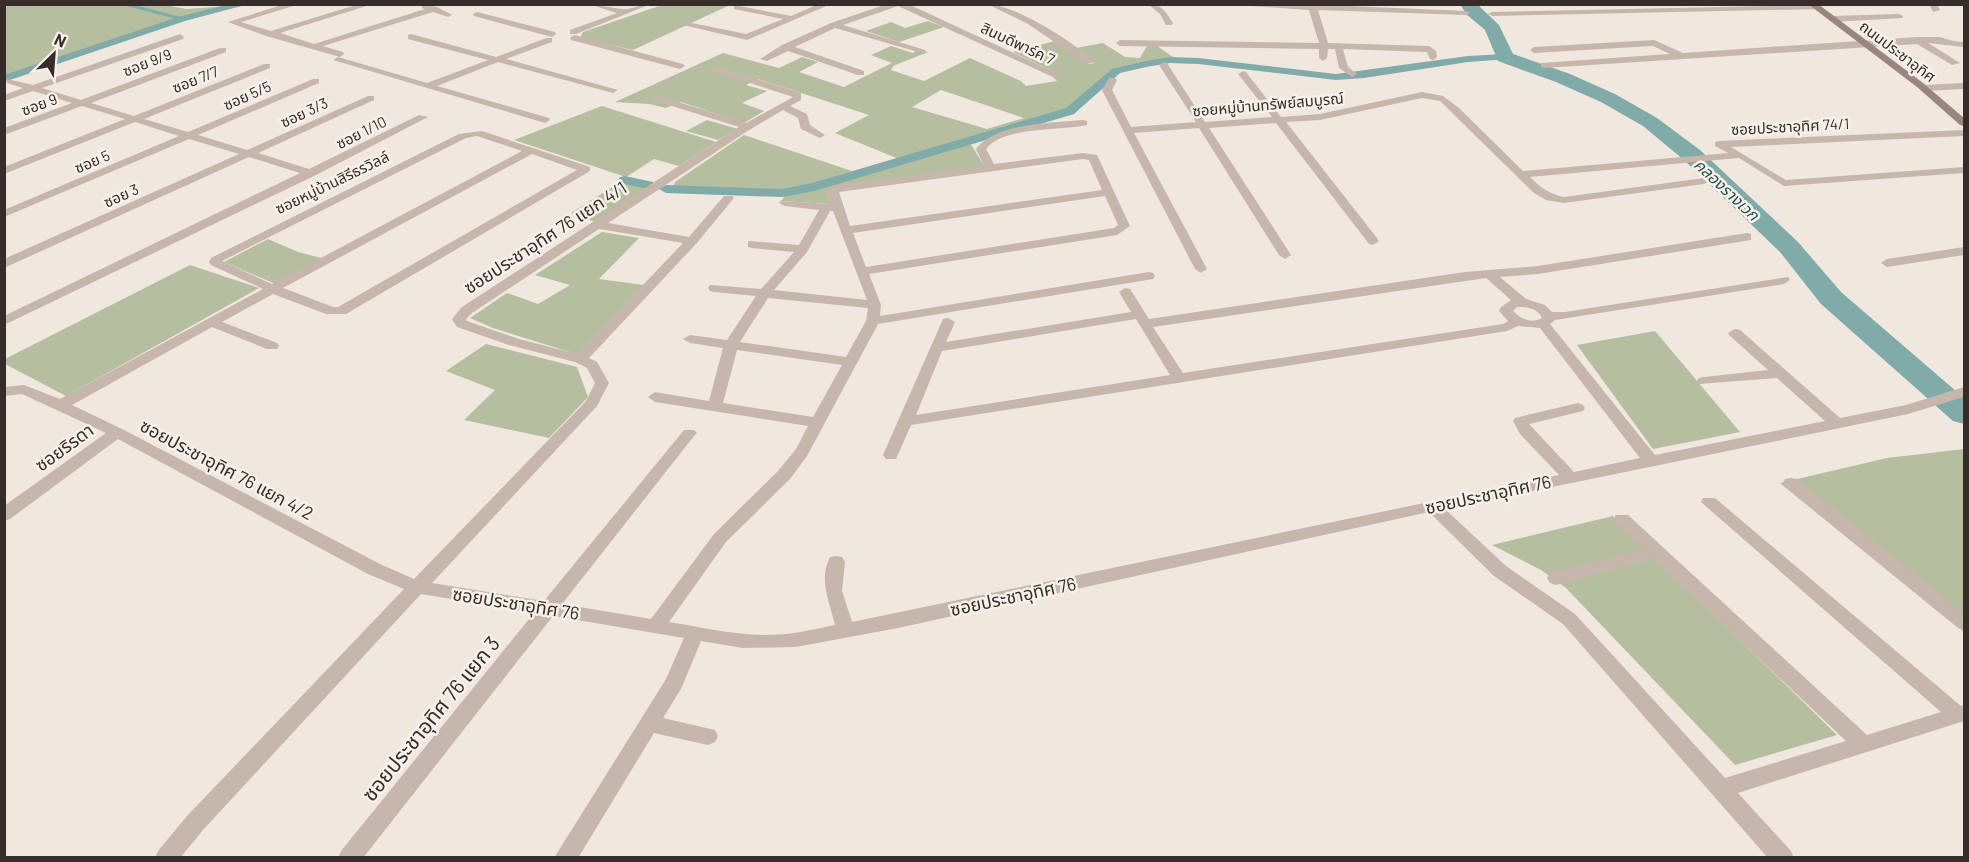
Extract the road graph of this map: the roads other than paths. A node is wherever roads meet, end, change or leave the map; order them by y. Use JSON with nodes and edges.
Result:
{"nodes":[{"id":1,"x":296,"y":4,"type":"edge"},
{"id":2,"x":369,"y":4,"type":"edge"},
{"id":3,"x":423,"y":4,"type":"edge"},
{"id":4,"x":592,"y":4,"type":"edge"},
{"id":5,"x":647,"y":4,"type":"edge"},
{"id":6,"x":826,"y":4,"type":"edge"},
{"id":7,"x":899,"y":4,"type":"edge"},
{"id":8,"x":991,"y":4,"type":"edge"},
{"id":9,"x":1152,"y":4,"type":"edge"},
{"id":10,"x":1224,"y":4,"type":"edge"},
{"id":11,"x":1814,"y":6,"type":"edge"},
{"id":12,"x":737,"y":7,"type":"dead end"},
{"id":13,"x":1342,"y":7,"type":"edge"},
{"id":14,"x":1313,"y":8,"type":"junction"},
{"id":15,"x":434,"y":9,"type":"junction"},
{"id":16,"x":624,"y":12,"type":"junction"},
{"id":17,"x":1440,"y":12,"type":"junction"},
{"id":18,"x":1466,"y":13,"type":"dead end"},
{"id":19,"x":477,"y":14,"type":"dead end"},
{"id":20,"x":1492,"y":14,"type":"dead end"},
{"id":21,"x":448,"y":15,"type":"dead end"},
{"id":22,"x":1899,"y":16,"type":"dead end"},
{"id":23,"x":793,"y":19,"type":"junction"},
{"id":24,"x":1832,"y":19,"type":"junction"},
{"id":25,"x":1169,"y":23,"type":"dead end"},
{"id":26,"x":1449,"y":24,"type":"dead end"},
{"id":27,"x":687,"y":25,"type":"dead end"},
{"id":28,"x":834,"y":25,"type":"junction"},
{"id":29,"x":269,"y":34,"type":"junction"},
{"id":30,"x":411,"y":36,"type":"dead end"},
{"id":31,"x":550,"y":37,"type":"junction"},
{"id":32,"x":180,"y":38,"type":"dead end"},
{"id":33,"x":569,"y":38,"type":"junction"},
{"id":34,"x":1917,"y":40,"type":"junction"},
{"id":35,"x":1120,"y":42,"type":"dead end"},
{"id":36,"x":1863,"y":43,"type":"junction"},
{"id":37,"x":1965,"y":44,"type":"edge"},
{"id":38,"x":1324,"y":45,"type":"junction"},
{"id":39,"x":1338,"y":45,"type":"junction"},
{"id":40,"x":312,"y":47,"type":"junction"},
{"id":41,"x":785,"y":47,"type":"junction"},
{"id":42,"x":1392,"y":47,"type":"junction"},
{"id":43,"x":222,"y":50,"type":"dead end"},
{"id":44,"x":1534,"y":50,"type":"dead end"},
{"id":45,"x":922,"y":52,"type":"dead end"},
{"id":46,"x":1681,"y":55,"type":"junction"},
{"id":47,"x":1434,"y":57,"type":"dead end"},
{"id":48,"x":1323,"y":58,"type":"dead end"},
{"id":49,"x":498,"y":59,"type":"junction"},
{"id":50,"x":764,"y":59,"type":"dead end"},
{"id":51,"x":1396,"y":59,"type":"dead end"},
{"id":52,"x":1090,"y":62,"type":"dead end"},
{"id":53,"x":1955,"y":63,"type":"dead end"},
{"id":54,"x":1164,"y":65,"type":"dead end"},
{"id":55,"x":1544,"y":65,"type":"dead end"},
{"id":56,"x":267,"y":66,"type":"dead end"},
{"id":57,"x":680,"y":66,"type":"dead end"},
{"id":58,"x":716,"y":69,"type":"dead end"},
{"id":59,"x":861,"y":73,"type":"dead end"},
{"id":60,"x":1243,"y":74,"type":"dead end"},
{"id":61,"x":1352,"y":74,"type":"dead end"},
{"id":62,"x":1058,"y":76,"type":"dead end"},
{"id":63,"x":1112,"y":80,"type":"dead end"},
{"id":64,"x":10,"y":81,"type":"dead end"},
{"id":65,"x":316,"y":81,"type":"dead end"},
{"id":66,"x":427,"y":86,"type":"junction"},
{"id":67,"x":1965,"y":86,"type":"edge"},
{"id":68,"x":33,"y":88,"type":"junction"},
{"id":69,"x":1924,"y":88,"type":"junction"},
{"id":70,"x":613,"y":90,"type":"dead end"},
{"id":71,"x":4,"y":98,"type":"edge"},
{"id":72,"x":371,"y":98,"type":"dead end"},
{"id":73,"x":656,"y":98,"type":"dead end"},
{"id":74,"x":83,"y":103,"type":"junction"},
{"id":75,"x":784,"y":108,"type":"junction"},
{"id":76,"x":423,"y":117,"type":"dead end"},
{"id":77,"x":134,"y":120,"type":"junction"},
{"id":78,"x":545,"y":120,"type":"dead end"},
{"id":79,"x":1277,"y":120,"type":"junction"},
{"id":80,"x":1083,"y":123,"type":"dead end"},
{"id":81,"x":1965,"y":123,"type":"edge"},
{"id":82,"x":1203,"y":125,"type":"junction"},
{"id":83,"x":748,"y":127,"type":"junction"},
{"id":84,"x":1129,"y":130,"type":"junction"},
{"id":85,"x":4,"y":132,"type":"edge"},
{"id":86,"x":1965,"y":133,"type":"edge"},
{"id":87,"x":820,"y":135,"type":"dead end"},
{"id":88,"x":190,"y":136,"type":"junction"},
{"id":89,"x":531,"y":150,"type":"junction"},
{"id":90,"x":249,"y":154,"type":"junction"},
{"id":91,"x":1741,"y":155,"type":"junction"},
{"id":92,"x":991,"y":168,"type":"junction"},
{"id":93,"x":1965,"y":170,"type":"edge"},
{"id":94,"x":4,"y":171,"type":"edge"},
{"id":95,"x":312,"y":173,"type":"junction"},
{"id":96,"x":1521,"y":174,"type":"junction"},
{"id":97,"x":1704,"y":181,"type":"dead end"},
{"id":98,"x":1109,"y":192,"type":"junction"},
{"id":99,"x":728,"y":198,"type":"dead end"},
{"id":100,"x":785,"y":203,"type":"dead end"},
{"id":101,"x":832,"y":208,"type":"junction"},
{"id":102,"x":4,"y":214,"type":"edge"},
{"id":103,"x":599,"y":225,"type":"junction"},
{"id":104,"x":847,"y":230,"type":"junction"},
{"id":105,"x":1748,"y":237,"type":"dead end"},
{"id":106,"x":692,"y":241,"type":"junction"},
{"id":107,"x":1373,"y":241,"type":"dead end"},
{"id":108,"x":752,"y":244,"type":"dead end"},
{"id":109,"x":803,"y":249,"type":"junction"},
{"id":110,"x":1965,"y":251,"type":"edge"},
{"id":111,"x":1286,"y":255,"type":"dead end"},
{"id":112,"x":1887,"y":263,"type":"dead end"},
{"id":113,"x":4,"y":264,"type":"edge"},
{"id":114,"x":1201,"y":269,"type":"dead end"},
{"id":115,"x":862,"y":271,"type":"junction"},
{"id":116,"x":1489,"y":274,"type":"junction"},
{"id":117,"x":1149,"y":276,"type":"dead end"},
{"id":118,"x":1784,"y":280,"type":"dead end"},
{"id":119,"x":714,"y":288,"type":"dead end"},
{"id":120,"x":275,"y":290,"type":"junction"},
{"id":121,"x":1125,"y":292,"type":"dead end"},
{"id":122,"x":765,"y":293,"type":"junction"},
{"id":123,"x":1521,"y":302,"type":"junction"},
{"id":124,"x":875,"y":305,"type":"junction"},
{"id":125,"x":1142,"y":319,"type":"junction"},
{"id":126,"x":1546,"y":320,"type":"junction"},
{"id":127,"x":4,"y":321,"type":"edge"},
{"id":128,"x":873,"y":321,"type":"junction"},
{"id":129,"x":1517,"y":321,"type":"junction"},
{"id":130,"x":212,"y":322,"type":"junction"},
{"id":131,"x":948,"y":322,"type":"dead end"},
{"id":132,"x":1735,"y":333,"type":"dead end"},
{"id":133,"x":690,"y":339,"type":"dead end"},
{"id":134,"x":731,"y":345,"type":"junction"},
{"id":135,"x":272,"y":346,"type":"dead end"},
{"id":136,"x":937,"y":348,"type":"junction"},
{"id":137,"x":580,"y":359,"type":"junction"},
{"id":138,"x":849,"y":362,"type":"junction"},
{"id":139,"x":1780,"y":373,"type":"junction"},
{"id":140,"x":4,"y":377,"type":"edge"},
{"id":141,"x":1179,"y":378,"type":"junction"},
{"id":142,"x":1704,"y":381,"type":"dead end"},
{"id":143,"x":11,"y":390,"type":"edge"},
{"id":144,"x":1965,"y":392,"type":"edge"},
{"id":145,"x":655,"y":397,"type":"dead end"},
{"id":146,"x":61,"y":405,"type":"junction"},
{"id":147,"x":715,"y":407,"type":"junction"},
{"id":148,"x":1578,"y":408,"type":"dead end"},
{"id":149,"x":906,"y":421,"type":"junction"},
{"id":150,"x":818,"y":423,"type":"junction"},
{"id":151,"x":1836,"y":423,"type":"junction"},
{"id":152,"x":117,"y":432,"type":"junction"},
{"id":153,"x":689,"y":433,"type":"dead end"},
{"id":154,"x":891,"y":455,"type":"dead end"},
{"id":155,"x":1651,"y":461,"type":"junction"},
{"id":156,"x":1570,"y":477,"type":"junction"},
{"id":157,"x":1791,"y":483,"type":"dead end"},
{"id":158,"x":1709,"y":502,"type":"dead end"},
{"id":159,"x":1432,"y":506,"type":"junction"},
{"id":160,"x":4,"y":515,"type":"edge"},
{"id":161,"x":1622,"y":519,"type":"dead end"},
{"id":162,"x":1658,"y":552,"type":"junction"},
{"id":163,"x":837,"y":562,"type":"dead end"},
{"id":164,"x":1556,"y":578,"type":"dead end"},
{"id":165,"x":417,"y":587,"type":"junction"},
{"id":166,"x":549,"y":608,"type":"junction"},
{"id":167,"x":1965,"y":623,"type":"edge"},
{"id":168,"x":655,"y":627,"type":"junction"},
{"id":169,"x":845,"y":630,"type":"junction"},
{"id":170,"x":695,"y":634,"type":"junction"},
{"id":171,"x":1961,"y":714,"type":"edge"},
{"id":172,"x":648,"y":723,"type":"junction"},
{"id":173,"x":708,"y":736,"type":"dead end"},
{"id":174,"x":1863,"y":744,"type":"junction"},
{"id":175,"x":1721,"y":789,"type":"junction"},
{"id":176,"x":166,"y":858,"type":"edge"},
{"id":177,"x":349,"y":858,"type":"edge"},
{"id":178,"x":565,"y":858,"type":"edge"},
{"id":179,"x":1783,"y":858,"type":"edge"}],
"edges":[{"from":1,"to":29,"type":"street"},
{"from":2,"to":29,"type":"street"},
{"from":3,"to":15,"type":"street"},
{"from":4,"to":16,"type":"street"},
{"from":5,"to":16,"type":"street"},
{"from":6,"to":23,"type":"street"},
{"from":7,"to":28,"type":"street"},
{"from":7,"to":62,"type":"street","name":"สินบดีพาร์ค 7"},
{"from":8,"to":52,"type":"street"},
{"from":9,"to":25,"type":"street"},
{"from":10,"to":14,"type":"street"},
{"from":11,"to":20,"type":"street"},
{"from":11,"to":24,"type":"main road","name":"ถนนประชาอุทิศ"},
{"from":12,"to":23,"type":"street"},
{"from":13,"to":14,"type":"street"},
{"from":13,"to":17,"type":"street"},
{"from":14,"to":38,"type":"street"},
{"from":15,"to":21,"type":"street"},
{"from":15,"to":40,"type":"street"},
{"from":16,"to":33,"type":"street"},
{"from":17,"to":18,"type":"street"},
{"from":17,"to":26,"type":"street"},
{"from":19,"to":31,"type":"street"},
{"from":22,"to":24,"type":"street"},
{"from":23,"to":27,"type":"street"},
{"from":24,"to":36,"type":"main road","name":"ถนนประชาอุทิศ"},
{"from":28,"to":41,"type":"street"},
{"from":28,"to":45,"type":"street"},
{"from":29,"to":40,"type":"street"},
{"from":30,"to":49,"type":"street"},
{"from":31,"to":33,"type":"street"},
{"from":31,"to":33,"type":"street"},
{"from":31,"to":49,"type":"street"},
{"from":32,"to":68,"type":"street"},
{"from":33,"to":57,"type":"street"},
{"from":34,"to":36,"type":"street"},
{"from":34,"to":37,"type":"street"},
{"from":34,"to":53,"type":"street"},
{"from":35,"to":38,"type":"street"},
{"from":36,"to":46,"type":"street"},
{"from":36,"to":69,"type":"main road","name":"ถนนประชาอุทิศ"},
{"from":38,"to":39,"type":"street"},
{"from":38,"to":48,"type":"street"},
{"from":39,"to":42,"type":"street"},
{"from":39,"to":61,"type":"street"},
{"from":40,"to":66,"type":"street"},
{"from":41,"to":50,"type":"street"},
{"from":41,"to":59,"type":"street"},
{"from":42,"to":47,"type":"street"},
{"from":42,"to":51,"type":"street"},
{"from":43,"to":74,"type":"street","name":"ซอย 9/9"},
{"from":44,"to":46,"type":"street"},
{"from":46,"to":55,"type":"street"},
{"from":49,"to":66,"type":"street"},
{"from":49,"to":70,"type":"street"},
{"from":54,"to":82,"type":"street"},
{"from":56,"to":77,"type":"street","name":"ซอย 7/7"},
{"from":58,"to":75,"type":"street"},
{"from":60,"to":79,"type":"street"},
{"from":63,"to":84,"type":"street"},
{"from":64,"to":68,"type":"street"},
{"from":65,"to":88,"type":"street","name":"ซอย 5/5"},
{"from":66,"to":78,"type":"street"},
{"from":67,"to":69,"type":"street"},
{"from":68,"to":71,"type":"street"},
{"from":68,"to":74,"type":"street"},
{"from":69,"to":81,"type":"main road","name":"ถนนประชาอุทิศ"},
{"from":72,"to":90,"type":"street","name":"ซอย 3/3"},
{"from":73,"to":83,"type":"street"},
{"from":74,"to":77,"type":"street"},
{"from":74,"to":85,"type":"street","name":"ซอย 9"},
{"from":75,"to":83,"type":"street","name":"ซอยประชาอุทิศ 76 แยก 4/1"},
{"from":75,"to":87,"type":"street"},
{"from":76,"to":95,"type":"street","name":"ซอย 1/10"},
{"from":77,"to":88,"type":"street"},
{"from":77,"to":94,"type":"street","name":"ซอย 7/7"},
{"from":79,"to":82,"type":"street","name":"ซอยหมู่บ้านทรัพย์สมบูรณ์"},
{"from":79,"to":96,"type":"street","name":"ซอยหมู่บ้านทรัพย์สมบูรณ์"},
{"from":79,"to":107,"type":"street"},
{"from":80,"to":92,"type":"street"},
{"from":82,"to":84,"type":"street","name":"ซอยหมู่บ้านทรัพย์สมบูรณ์"},
{"from":82,"to":111,"type":"street"},
{"from":83,"to":103,"type":"street","name":"ซอยประชาอุทิศ 76 แยก 4/1"},
{"from":84,"to":114,"type":"street"},
{"from":86,"to":91,"type":"street","name":"ซอยประชาอุทิศ 74/1"},
{"from":88,"to":90,"type":"street"},
{"from":88,"to":102,"type":"street","name":"ซอย 5"},
{"from":89,"to":120,"type":"street"},
{"from":89,"to":120,"type":"street","name":"ซอยหมู่บ้านสิรีธรวิลล์"},
{"from":89,"to":120,"type":"street","name":"ซอยหมู่บ้านสิรีธรวิลล์"},
{"from":90,"to":95,"type":"street"},
{"from":90,"to":113,"type":"street","name":"ซอย 3"},
{"from":91,"to":93,"type":"street"},
{"from":91,"to":96,"type":"street","name":"ซอยประชาอุทิศ 74/1"},
{"from":92,"to":98,"type":"street"},
{"from":92,"to":101,"type":"street"},
{"from":95,"to":127,"type":"street","name":"ซอย 1/10"},
{"from":96,"to":97,"type":"street"},
{"from":98,"to":104,"type":"street"},
{"from":98,"to":115,"type":"street"},
{"from":99,"to":106,"type":"street"},
{"from":100,"to":101,"type":"street"},
{"from":101,"to":104,"type":"street"},
{"from":101,"to":109,"type":"street"},
{"from":103,"to":106,"type":"street"},
{"from":103,"to":137,"type":"street","name":"ซอยประชาอุทิศ 76 แยก 4/1"},
{"from":104,"to":115,"type":"street"},
{"from":105,"to":116,"type":"street"},
{"from":106,"to":137,"type":"street"},
{"from":108,"to":109,"type":"street"},
{"from":109,"to":122,"type":"street"},
{"from":110,"to":112,"type":"street"},
{"from":115,"to":124,"type":"street"},
{"from":116,"to":123,"type":"street"},
{"from":116,"to":125,"type":"street"},
{"from":117,"to":128,"type":"street"},
{"from":118,"to":126,"type":"street"},
{"from":119,"to":122,"type":"street"},
{"from":120,"to":130,"type":"street"},
{"from":121,"to":125,"type":"street"},
{"from":122,"to":124,"type":"street"},
{"from":122,"to":134,"type":"street"},
{"from":123,"to":126,"type":"street"},
{"from":123,"to":129,"type":"street"},
{"from":124,"to":128,"type":"street"},
{"from":125,"to":136,"type":"street"},
{"from":125,"to":141,"type":"street"},
{"from":126,"to":129,"type":"street"},
{"from":126,"to":155,"type":"street"},
{"from":128,"to":138,"type":"street"},
{"from":129,"to":141,"type":"street"},
{"from":130,"to":135,"type":"street"},
{"from":130,"to":146,"type":"street"},
{"from":131,"to":136,"type":"street"},
{"from":132,"to":139,"type":"street"},
{"from":133,"to":134,"type":"street"},
{"from":134,"to":138,"type":"street"},
{"from":134,"to":147,"type":"street"},
{"from":136,"to":149,"type":"street"},
{"from":137,"to":165,"type":"street"},
{"from":138,"to":150,"type":"street"},
{"from":139,"to":142,"type":"street"},
{"from":139,"to":151,"type":"street"},
{"from":140,"to":143,"type":"street"},
{"from":141,"to":149,"type":"street"},
{"from":143,"to":146,"type":"street","name":"ซอยประชาอุทิศ 76 แยก 4/2"},
{"from":144,"to":151,"type":"street","name":"ซอยประชาอุทิศ 76"},
{"from":145,"to":147,"type":"street"},
{"from":146,"to":152,"type":"street","name":"ซอยประชาอุทิศ 76 แยก 4/2"},
{"from":147,"to":150,"type":"street"},
{"from":148,"to":156,"type":"street"},
{"from":149,"to":154,"type":"street"},
{"from":150,"to":168,"type":"street"},
{"from":151,"to":155,"type":"street","name":"ซอยประชาอุทิศ 76"},
{"from":152,"to":160,"type":"street","name":"ซอยริรดา"},
{"from":152,"to":165,"type":"street","name":"ซอยประชาอุทิศ 76 แยก 4/2"},
{"from":153,"to":166,"type":"street","name":"ซอยประชาอุทิศ 76 แยก 3"},
{"from":155,"to":156,"type":"street","name":"ซอยประชาอุทิศ 76"},
{"from":156,"to":159,"type":"street","name":"ซอยประชาอุทิศ 76"},
{"from":157,"to":167,"type":"street"},
{"from":158,"to":171,"type":"street"},
{"from":159,"to":169,"type":"street","name":"ซอยประชาอุทิศ 76"},
{"from":159,"to":175,"type":"street"},
{"from":161,"to":162,"type":"street"},
{"from":162,"to":164,"type":"street"},
{"from":162,"to":174,"type":"street"},
{"from":163,"to":169,"type":"street"},
{"from":165,"to":166,"type":"street","name":"ซอยประชาอุทิศ 76"},
{"from":165,"to":176,"type":"street"},
{"from":166,"to":168,"type":"street","name":"ซอยประชาอุทิศ 76"},
{"from":166,"to":177,"type":"street","name":"ซอยประชาอุทิศ 76 แยก 3"},
{"from":168,"to":170,"type":"street","name":"ซอยประชาอุทิศ 76"},
{"from":169,"to":170,"type":"street","name":"ซอยประชาอุทิศ 76"},
{"from":170,"to":172,"type":"street"},
{"from":171,"to":174,"type":"street"},
{"from":172,"to":173,"type":"street"},
{"from":172,"to":178,"type":"street"},
{"from":174,"to":175,"type":"street"},
{"from":175,"to":179,"type":"street"}]}
